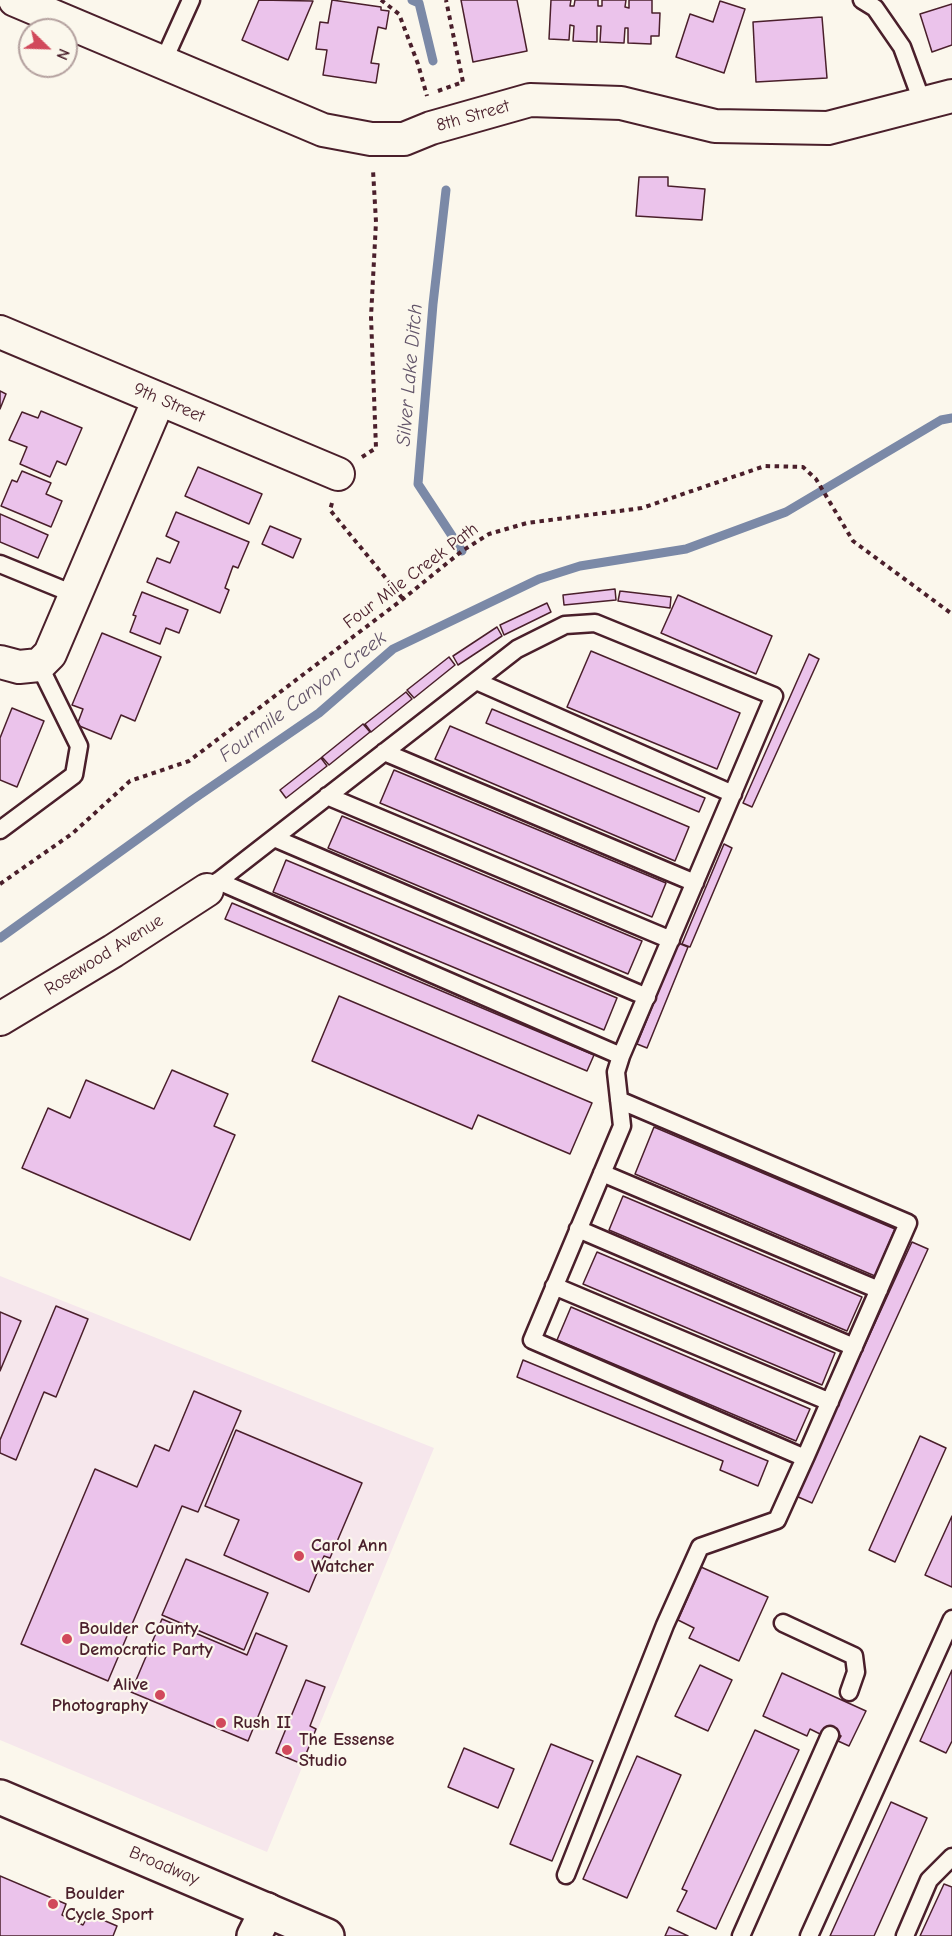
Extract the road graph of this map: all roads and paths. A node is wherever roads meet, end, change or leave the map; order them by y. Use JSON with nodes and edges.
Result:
{"nodes":[{"id":1,"x":15,"y":0,"type":"edge"},
{"id":2,"x":191,"y":0,"type":"edge"},
{"id":3,"x":381,"y":0,"type":"edge"},
{"id":4,"x":446,"y":0,"type":"edge"},
{"id":5,"x":862,"y":0,"type":"edge"},
{"id":6,"x":164,"y":62,"type":"junction"},
{"id":7,"x":427,"y":96,"type":"junction"},
{"id":8,"x":938,"y":100,"type":"edge"},
{"id":9,"x":431,"y":128,"type":"junction"},
{"id":10,"x":371,"y":139,"type":"junction"},
{"id":11,"x":0,"y":332,"type":"edge"},
{"id":12,"x":159,"y":399,"type":"junction"},
{"id":13,"x":338,"y":474,"type":"junction"},
{"id":14,"x":0,"y":564,"type":"edge"},
{"id":15,"x":76,"y":595,"type":"junction"},
{"id":16,"x":403,"y":599,"type":"junction"},
{"id":17,"x":952,"y":614,"type":"edge"},
{"id":18,"x":0,"y":662,"type":"edge"},
{"id":19,"x":39,"y":665,"type":"junction"},
{"id":20,"x":476,"y":681,"type":"junction"},
{"id":21,"x":384,"y":752,"type":"junction"},
{"id":22,"x":733,"y":794,"type":"junction"},
{"id":23,"x":327,"y":796,"type":"junction"},
{"id":24,"x":0,"y":830,"type":"edge"},
{"id":25,"x":274,"y":838,"type":"junction"},
{"id":26,"x":695,"y":883,"type":"junction"},
{"id":27,"x":0,"y":884,"type":"edge"},
{"id":28,"x":212,"y":885,"type":"junction"},
{"id":29,"x":671,"y":940,"type":"junction"},
{"id":30,"x":647,"y":997,"type":"junction"},
{"id":31,"x":0,"y":1019,"type":"edge"},
{"id":32,"x":621,"y":1056,"type":"junction"},
{"id":33,"x":619,"y":1100,"type":"junction"},
{"id":34,"x":602,"y":1173,"type":"junction"},
{"id":35,"x":578,"y":1229,"type":"junction"},
{"id":36,"x":554,"y":1286,"type":"junction"},
{"id":37,"x":879,"y":1290,"type":"junction"},
{"id":38,"x":854,"y":1347,"type":"junction"},
{"id":39,"x":830,"y":1402,"type":"junction"},
{"id":40,"x":805,"y":1458,"type":"junction"},
{"id":41,"x":952,"y":1619,"type":"edge"},
{"id":42,"x":783,"y":1623,"type":"dead end"},
{"id":43,"x":849,"y":1692,"type":"dead end"},
{"id":44,"x":830,"y":1735,"type":"dead end"},
{"id":45,"x":0,"y":1797,"type":"edge"},
{"id":46,"x":952,"y":1857,"type":"edge"},
{"id":47,"x":566,"y":1875,"type":"dead end"},
{"id":48,"x":261,"y":1923,"type":"edge"},
{"id":49,"x":327,"y":1936,"type":"edge"},
{"id":50,"x":741,"y":1936,"type":"edge"},
{"id":51,"x":809,"y":1936,"type":"edge"},
{"id":52,"x":904,"y":1936,"type":"edge"}],
"edges":[{"from":1,"to":6,"type":"street","name":"8th Street"},
{"from":2,"to":6,"type":"lane"},
{"from":3,"to":7,"type":"path"},
{"from":4,"to":7,"type":"path"},
{"from":5,"to":8,"type":"lane"},
{"from":6,"to":10,"type":"street","name":"8th Street"},
{"from":7,"to":9,"type":"path"},
{"from":8,"to":9,"type":"street","name":"8th Street"},
{"from":9,"to":10,"type":"street","name":"8th Street"},
{"from":10,"to":13,"type":"path"},
{"from":11,"to":12,"type":"street","name":"9th Street"},
{"from":12,"to":13,"type":"street","name":"9th Street"},
{"from":12,"to":15,"type":"street"},
{"from":13,"to":16,"type":"path"},
{"from":14,"to":15,"type":"lane"},
{"from":15,"to":19,"type":"street"},
{"from":16,"to":17,"type":"path","name":"Four Mile Creek Path"},
{"from":16,"to":27,"type":"path","name":"Four Mile Creek Path"},
{"from":18,"to":19,"type":"street"},
{"from":19,"to":24,"type":"lane"},
{"from":20,"to":21,"type":"lane"},
{"from":20,"to":22,"type":"lane"},
{"from":20,"to":22,"type":"lane"},
{"from":21,"to":23,"type":"lane"},
{"from":21,"to":26,"type":"lane"},
{"from":22,"to":26,"type":"lane"},
{"from":23,"to":25,"type":"lane"},
{"from":23,"to":29,"type":"lane"},
{"from":25,"to":28,"type":"lane"},
{"from":25,"to":30,"type":"lane"},
{"from":26,"to":29,"type":"lane"},
{"from":28,"to":31,"type":"street","name":"Rosewood Avenue"},
{"from":28,"to":32,"type":"lane"},
{"from":29,"to":30,"type":"lane"},
{"from":30,"to":32,"type":"lane"},
{"from":32,"to":33,"type":"lane"},
{"from":33,"to":34,"type":"lane"},
{"from":33,"to":37,"type":"lane"},
{"from":34,"to":35,"type":"lane"},
{"from":34,"to":37,"type":"lane"},
{"from":35,"to":36,"type":"lane"},
{"from":35,"to":38,"type":"lane"},
{"from":36,"to":39,"type":"lane"},
{"from":36,"to":40,"type":"lane"},
{"from":37,"to":38,"type":"lane"},
{"from":38,"to":39,"type":"lane"},
{"from":39,"to":40,"type":"lane"},
{"from":40,"to":47,"type":"lane"},
{"from":41,"to":51,"type":"lane"},
{"from":42,"to":43,"type":"lane"},
{"from":44,"to":50,"type":"lane"},
{"from":45,"to":48,"type":"main road","name":"Broadway"},
{"from":46,"to":52,"type":"lane"},
{"from":48,"to":49,"type":"main road","name":"Broadway"}]}
